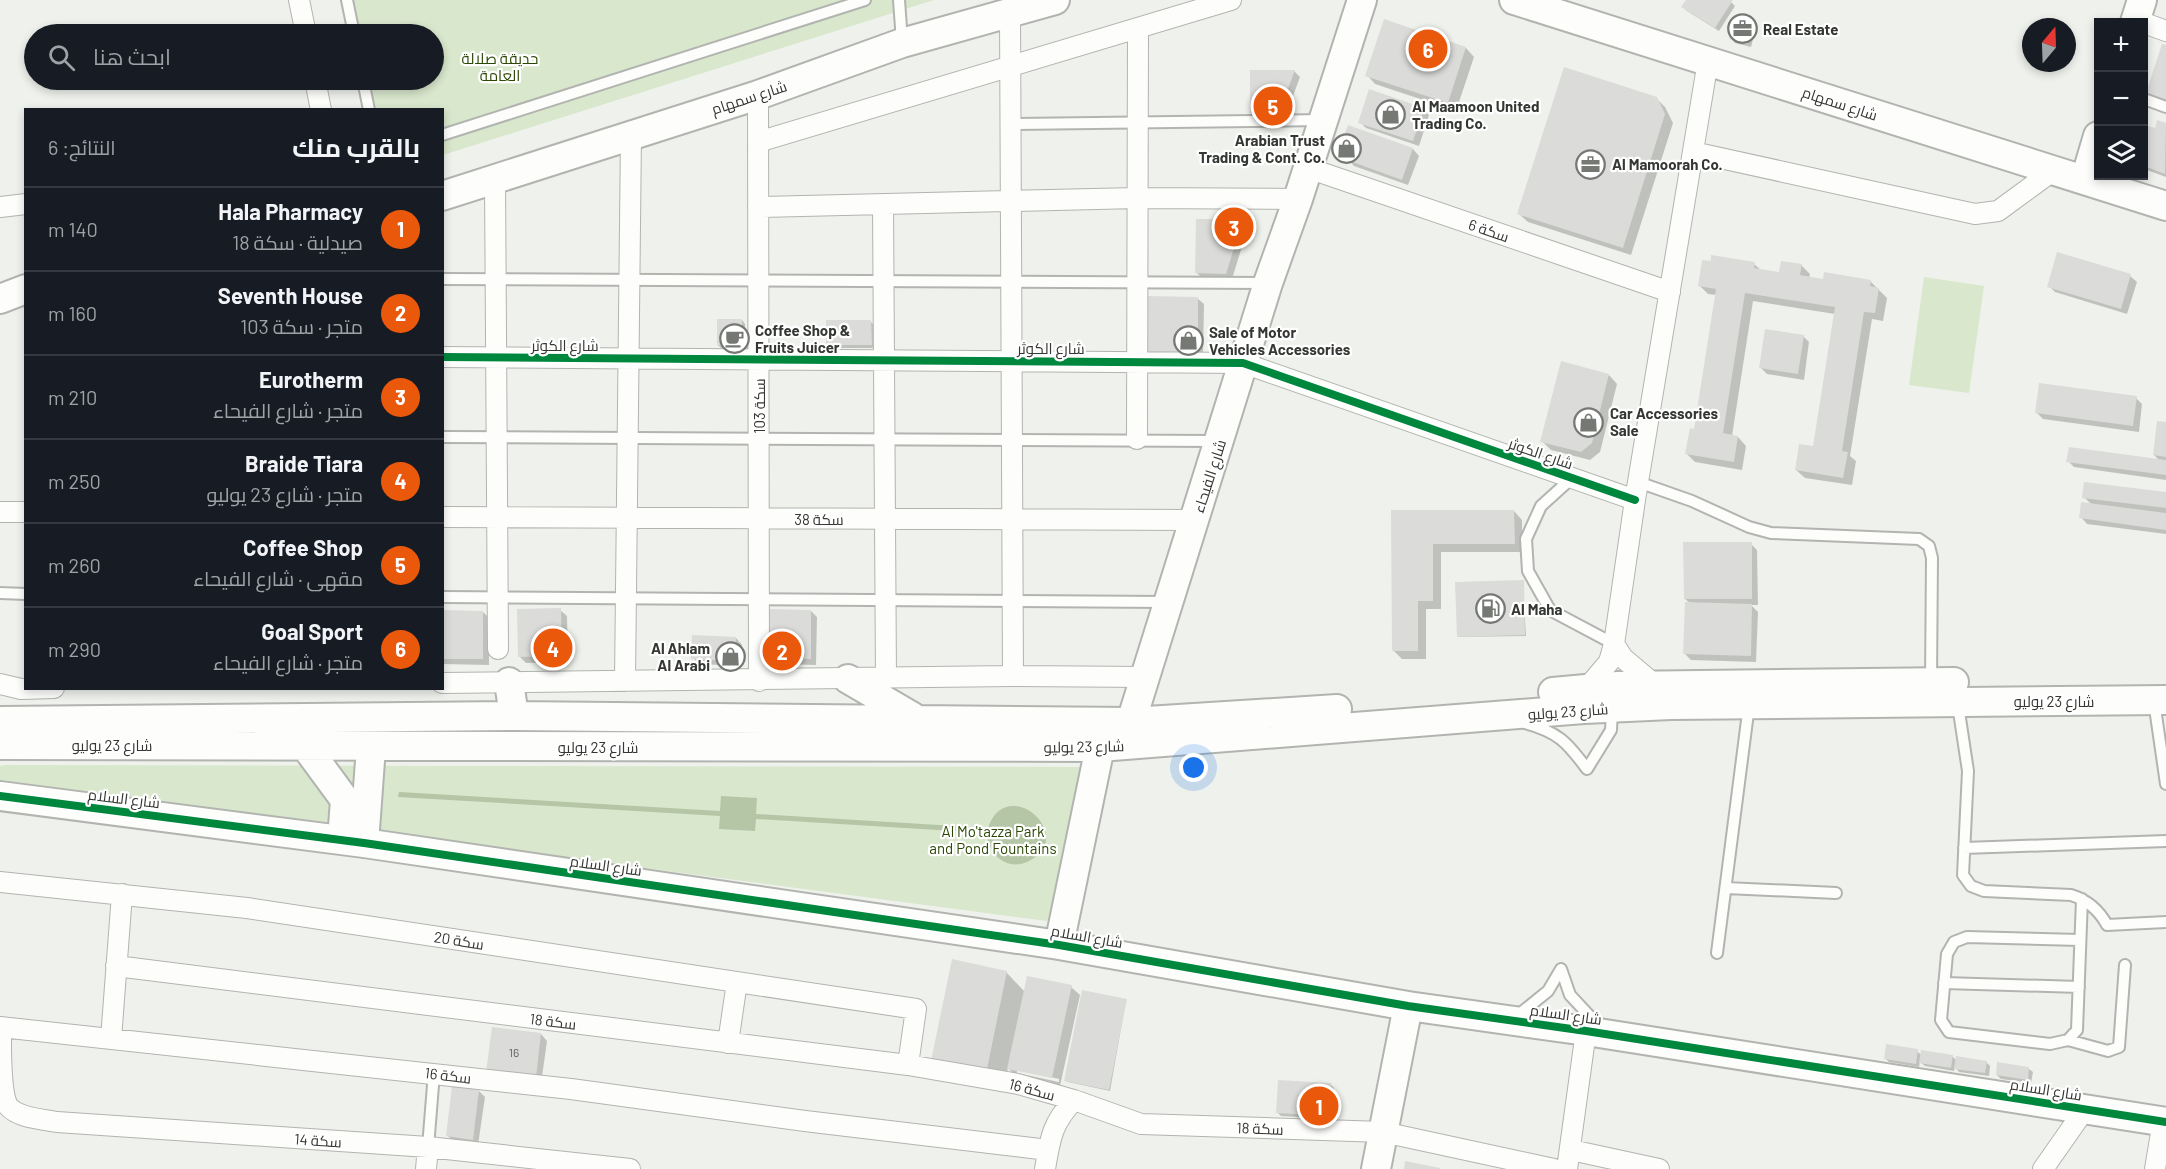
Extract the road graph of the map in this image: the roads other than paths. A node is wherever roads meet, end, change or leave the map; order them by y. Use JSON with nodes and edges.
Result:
{"nodes":[{"id":1,"x":299,"y":0,"type":"edge"},
{"id":2,"x":347,"y":0,"type":"edge"},
{"id":3,"x":865,"y":0,"type":"edge"},
{"id":4,"x":899,"y":0,"type":"edge"},
{"id":5,"x":1055,"y":0,"type":"edge"},
{"id":6,"x":1231,"y":0,"type":"edge"},
{"id":7,"x":1362,"y":0,"type":"edge"},
{"id":8,"x":1514,"y":0,"type":"edge"},
{"id":9,"x":1010,"y":14,"type":"junction"},
{"id":10,"x":2148,"y":22,"type":"edge"},
{"id":11,"x":304,"y":24,"type":"edge"},
{"id":12,"x":352,"y":24,"type":"edge"},
{"id":13,"x":1138,"y":28,"type":"junction"},
{"id":14,"x":2166,"y":30,"type":"edge"},
{"id":15,"x":902,"y":43,"type":"junction"},
{"id":16,"x":1708,"y":61,"type":"junction"},
{"id":17,"x":1010,"y":66,"type":"junction"},
{"id":18,"x":317,"y":90,"type":"edge"},
{"id":19,"x":365,"y":90,"type":"edge"},
{"id":20,"x":758,"y":95,"type":"junction"},
{"id":21,"x":2148,"y":100,"type":"edge"},
{"id":22,"x":2166,"y":107,"type":"edge"},
{"id":23,"x":321,"y":108,"type":"edge"},
{"id":24,"x":369,"y":108,"type":"edge"},
{"id":25,"x":1323,"y":120,"type":"junction"},
{"id":26,"x":1137,"y":123,"type":"junction"},
{"id":27,"x":1010,"y":124,"type":"junction"},
{"id":28,"x":444,"y":134,"type":"edge"},
{"id":29,"x":631,"y":134,"type":"junction"},
{"id":30,"x":758,"y":142,"type":"junction"},
{"id":31,"x":2094,"y":150,"type":"edge"},
{"id":32,"x":1693,"y":152,"type":"junction"},
{"id":33,"x":1308,"y":168,"type":"junction"},
{"id":34,"x":2054,"y":170,"type":"junction"},
{"id":35,"x":495,"y":179,"type":"junction"},
{"id":36,"x":2085,"y":180,"type":"junction"},
{"id":37,"x":444,"y":195,"type":"edge"},
{"id":38,"x":1137,"y":198,"type":"junction"},
{"id":39,"x":1298,"y":199,"type":"junction"},
{"id":40,"x":1011,"y":201,"type":"junction"},
{"id":41,"x":24,"y":204,"type":"edge"},
{"id":42,"x":883,"y":204,"type":"junction"},
{"id":43,"x":2166,"y":206,"type":"edge"},
{"id":44,"x":0,"y":207,"type":"edge"},
{"id":45,"x":758,"y":207,"type":"junction"},
{"id":46,"x":444,"y":279,"type":"edge"},
{"id":47,"x":496,"y":279,"type":"junction"},
{"id":48,"x":630,"y":279,"type":"junction"},
{"id":49,"x":759,"y":280,"type":"junction"},
{"id":50,"x":882,"y":281,"type":"junction"},
{"id":51,"x":1011,"y":282,"type":"junction"},
{"id":52,"x":1135,"y":282,"type":"junction"},
{"id":53,"x":1268,"y":283,"type":"junction"},
{"id":54,"x":24,"y":290,"type":"edge"},
{"id":55,"x":1670,"y":292,"type":"junction"},
{"id":56,"x":0,"y":299,"type":"edge"},
{"id":57,"x":444,"y":357,"type":"edge"},
{"id":58,"x":496,"y":358,"type":"junction"},
{"id":59,"x":629,"y":359,"type":"junction"},
{"id":60,"x":759,"y":360,"type":"junction"},
{"id":61,"x":884,"y":360,"type":"junction"},
{"id":62,"x":1011,"y":361,"type":"junction"},
{"id":63,"x":1137,"y":362,"type":"junction"},
{"id":64,"x":1243,"y":363,"type":"junction"},
{"id":65,"x":444,"y":437,"type":"edge"},
{"id":66,"x":497,"y":437,"type":"junction"},
{"id":67,"x":628,"y":438,"type":"junction"},
{"id":68,"x":759,"y":439,"type":"junction"},
{"id":69,"x":885,"y":439,"type":"junction"},
{"id":70,"x":1137,"y":439,"type":"junction"},
{"id":71,"x":1012,"y":440,"type":"junction"},
{"id":72,"x":1221,"y":441,"type":"junction"},
{"id":73,"x":1572,"y":478,"type":"junction"},
{"id":74,"x":1637,"y":491,"type":"junction"},
{"id":75,"x":0,"y":512,"type":"edge"},
{"id":76,"x":24,"y":512,"type":"edge"},
{"id":77,"x":444,"y":517,"type":"edge"},
{"id":78,"x":498,"y":518,"type":"junction"},
{"id":79,"x":627,"y":518,"type":"junction"},
{"id":80,"x":759,"y":519,"type":"junction"},
{"id":81,"x":885,"y":519,"type":"junction"},
{"id":82,"x":1012,"y":520,"type":"junction"},
{"id":83,"x":1195,"y":520,"type":"junction"},
{"id":84,"x":0,"y":593,"type":"edge"},
{"id":85,"x":24,"y":594,"type":"edge"},
{"id":86,"x":444,"y":597,"type":"edge"},
{"id":87,"x":498,"y":598,"type":"junction"},
{"id":88,"x":626,"y":598,"type":"junction"},
{"id":89,"x":759,"y":600,"type":"junction"},
{"id":90,"x":885,"y":600,"type":"junction"},
{"id":91,"x":1013,"y":601,"type":"junction"},
{"id":92,"x":1169,"y":602,"type":"junction"},
{"id":93,"x":1614,"y":644,"type":"junction"},
{"id":94,"x":498,"y":649,"type":"dead end"},
{"id":95,"x":1013,"y":676,"type":"junction"},
{"id":96,"x":1145,"y":677,"type":"junction"},
{"id":97,"x":848,"y":679,"type":"junction"},
{"id":98,"x":886,"y":679,"type":"junction"},
{"id":99,"x":625,"y":681,"type":"junction"},
{"id":100,"x":759,"y":681,"type":"junction"},
{"id":101,"x":509,"y":682,"type":"junction"},
{"id":102,"x":1931,"y":682,"type":"junction"},
{"id":103,"x":444,"y":683,"type":"edge"},
{"id":104,"x":0,"y":684,"type":"edge"},
{"id":105,"x":1655,"y":685,"type":"junction"},
{"id":106,"x":24,"y":689,"type":"edge"},
{"id":107,"x":1586,"y":689,"type":"junction"},
{"id":108,"x":2162,"y":694,"type":"edge"},
{"id":109,"x":1958,"y":701,"type":"junction"},
{"id":110,"x":1749,"y":705,"type":"junction"},
{"id":111,"x":1612,"y":708,"type":"junction"},
{"id":112,"x":514,"y":716,"type":"junction"},
{"id":113,"x":1499,"y":716,"type":"junction"},
{"id":114,"x":915,"y":718,"type":"junction"},
{"id":115,"x":0,"y":721,"type":"edge"},
{"id":116,"x":1131,"y":722,"type":"junction"},
{"id":117,"x":0,"y":745,"type":"edge"},
{"id":118,"x":306,"y":747,"type":"junction"},
{"id":119,"x":371,"y":747,"type":"junction"},
{"id":120,"x":1100,"y":747,"type":"junction"},
{"id":121,"x":2166,"y":784,"type":"edge"},
{"id":122,"x":10,"y":797,"type":"edge"},
{"id":123,"x":353,"y":841,"type":"junction"},
{"id":124,"x":2166,"y":841,"type":"edge"},
{"id":125,"x":1964,"y":848,"type":"junction"},
{"id":126,"x":0,"y":882,"type":"edge"},
{"id":127,"x":1726,"y":888,"type":"junction"},
{"id":128,"x":1836,"y":893,"type":"dead end"},
{"id":129,"x":122,"y":894,"type":"junction"},
{"id":130,"x":2082,"y":899,"type":"junction"},
{"id":131,"x":2166,"y":922,"type":"edge"},
{"id":132,"x":2080,"y":940,"type":"junction"},
{"id":133,"x":1059,"y":945,"type":"junction"},
{"id":134,"x":1717,"y":953,"type":"dead end"},
{"id":135,"x":116,"y":966,"type":"junction"},
{"id":136,"x":2125,"y":966,"type":"dead end"},
{"id":137,"x":737,"y":982,"type":"junction"},
{"id":138,"x":1944,"y":983,"type":"junction"},
{"id":139,"x":2079,"y":987,"type":"junction"},
{"id":140,"x":1408,"y":1006,"type":"junction"},
{"id":141,"x":1510,"y":1020,"type":"junction"},
{"id":142,"x":0,"y":1027,"type":"edge"},
{"id":143,"x":1598,"y":1032,"type":"junction"},
{"id":144,"x":111,"y":1039,"type":"junction"},
{"id":145,"x":2068,"y":1040,"type":"junction"},
{"id":146,"x":728,"y":1043,"type":"junction"},
{"id":147,"x":908,"y":1065,"type":"junction"},
{"id":148,"x":434,"y":1073,"type":"junction"},
{"id":149,"x":989,"y":1078,"type":"joint"},
{"id":150,"x":1074,"y":1100,"type":"junction"},
{"id":151,"x":2085,"y":1109,"type":"junction"},
{"id":152,"x":2164,"y":1122,"type":"edge"},
{"id":153,"x":1383,"y":1132,"type":"junction"},
{"id":154,"x":428,"y":1147,"type":"junction"},
{"id":155,"x":1047,"y":1159,"type":"edge"},
{"id":156,"x":1569,"y":1159,"type":"edge"},
{"id":157,"x":426,"y":1169,"type":"edge"},
{"id":158,"x":630,"y":1169,"type":"edge"},
{"id":159,"x":1376,"y":1169,"type":"edge"},
{"id":160,"x":1554,"y":1169,"type":"edge"},
{"id":161,"x":1659,"y":1169,"type":"edge"},
{"id":162,"x":2043,"y":1169,"type":"edge"},
{"id":163,"x":2155,"y":1169,"type":"edge"}],
"edges":[{"from":1,"to":11,"type":"street"},
{"from":2,"to":12,"type":"lane"},
{"from":3,"to":28,"type":"lane"},
{"from":4,"to":15,"type":"lane"},
{"from":5,"to":9,"type":"street","name":"شارع سمهام"},
{"from":6,"to":13,"type":"street"},
{"from":7,"to":25,"type":"street","name":"شارع الفيحاء"},
{"from":8,"to":16,"type":"street","name":"شارع سمهام"},
{"from":9,"to":15,"type":"street","name":"شارع سمهام"},
{"from":9,"to":17,"type":"street"},
{"from":10,"to":14,"type":"street"},
{"from":13,"to":17,"type":"street"},
{"from":13,"to":26,"type":"street"},
{"from":15,"to":20,"type":"street","name":"شارع سمهام"},
{"from":16,"to":32,"type":"street"},
{"from":16,"to":34,"type":"street","name":"شارع سمهام"},
{"from":17,"to":27,"type":"street"},
{"from":17,"to":30,"type":"street"},
{"from":18,"to":23,"type":"street"},
{"from":19,"to":24,"type":"lane"},
{"from":20,"to":29,"type":"street","name":"شارع سمهام"},
{"from":20,"to":30,"type":"street","name":"سكة 103"},
{"from":21,"to":22,"type":"lane"},
{"from":25,"to":26,"type":"lane"},
{"from":25,"to":33,"type":"street","name":"شارع الفيحاء"},
{"from":26,"to":27,"type":"lane"},
{"from":26,"to":38,"type":"street"},
{"from":27,"to":40,"type":"street"},
{"from":29,"to":35,"type":"street","name":"شارع سمهام"},
{"from":29,"to":48,"type":"street"},
{"from":30,"to":45,"type":"street","name":"سكة 103"},
{"from":31,"to":36,"type":"street"},
{"from":32,"to":34,"type":"street"},
{"from":32,"to":55,"type":"street"},
{"from":33,"to":39,"type":"street","name":"شارع الفيحاء"},
{"from":33,"to":55,"type":"street","name":"سكة 6"},
{"from":34,"to":36,"type":"street","name":"شارع سمهام"},
{"from":35,"to":37,"type":"street","name":"شارع سمهام"},
{"from":35,"to":47,"type":"street"},
{"from":36,"to":43,"type":"street","name":"شارع سمهام"},
{"from":38,"to":39,"type":"street"},
{"from":38,"to":40,"type":"street"},
{"from":38,"to":52,"type":"street"},
{"from":39,"to":53,"type":"street","name":"شارع الفيحاء"},
{"from":40,"to":42,"type":"street"},
{"from":40,"to":51,"type":"street"},
{"from":41,"to":44,"type":"street"},
{"from":42,"to":45,"type":"street"},
{"from":42,"to":50,"type":"street"},
{"from":45,"to":49,"type":"street","name":"سكة 103"},
{"from":46,"to":47,"type":"lane"},
{"from":47,"to":48,"type":"lane"},
{"from":47,"to":58,"type":"street"},
{"from":48,"to":49,"type":"lane"},
{"from":48,"to":59,"type":"street"},
{"from":49,"to":50,"type":"lane"},
{"from":49,"to":60,"type":"street","name":"سكة 103"},
{"from":50,"to":51,"type":"lane"},
{"from":50,"to":61,"type":"street"},
{"from":51,"to":52,"type":"lane"},
{"from":51,"to":62,"type":"street"},
{"from":52,"to":53,"type":"lane"},
{"from":52,"to":63,"type":"street"},
{"from":53,"to":64,"type":"street","name":"شارع الفيحاء"},
{"from":54,"to":56,"type":"street"},
{"from":55,"to":74,"type":"street"},
{"from":57,"to":58,"type":"street","name":"شارع الكوثر"},
{"from":58,"to":59,"type":"street","name":"شارع الكوثر"},
{"from":58,"to":66,"type":"street"},
{"from":59,"to":60,"type":"street","name":"شارع الكوثر"},
{"from":59,"to":67,"type":"street"},
{"from":60,"to":61,"type":"street","name":"شارع الكوثر"},
{"from":60,"to":68,"type":"street","name":"سكة 103"},
{"from":61,"to":62,"type":"street","name":"شارع الكوثر"},
{"from":61,"to":69,"type":"street"},
{"from":62,"to":63,"type":"street","name":"شارع الكوثر"},
{"from":62,"to":71,"type":"street"},
{"from":63,"to":64,"type":"street","name":"شارع الكوثر"},
{"from":63,"to":70,"type":"street"},
{"from":64,"to":72,"type":"street","name":"شارع الفيحاء"},
{"from":64,"to":73,"type":"street","name":"شارع الكوثر"},
{"from":65,"to":66,"type":"lane"},
{"from":66,"to":67,"type":"lane"},
{"from":66,"to":78,"type":"street"},
{"from":67,"to":68,"type":"lane"},
{"from":67,"to":79,"type":"street"},
{"from":68,"to":69,"type":"lane"},
{"from":68,"to":80,"type":"street","name":"سكة 103"},
{"from":69,"to":71,"type":"lane"},
{"from":69,"to":81,"type":"street"},
{"from":70,"to":71,"type":"lane"},
{"from":70,"to":72,"type":"lane"},
{"from":71,"to":82,"type":"street"},
{"from":72,"to":83,"type":"street","name":"شارع الفيحاء"},
{"from":73,"to":74,"type":"street","name":"شارع الكوثر"},
{"from":73,"to":93,"type":"lane"},
{"from":74,"to":93,"type":"street"},
{"from":74,"to":102,"type":"lane"},
{"from":75,"to":76,"type":"street"},
{"from":77,"to":78,"type":"street","name":"سكة 38"},
{"from":78,"to":79,"type":"street","name":"سكة 38"},
{"from":78,"to":87,"type":"street"},
{"from":79,"to":80,"type":"street","name":"سكة 38"},
{"from":79,"to":88,"type":"street"},
{"from":80,"to":81,"type":"street","name":"سكة 38"},
{"from":80,"to":89,"type":"street","name":"سكة 103"},
{"from":81,"to":82,"type":"street","name":"سكة 38"},
{"from":81,"to":90,"type":"street"},
{"from":82,"to":83,"type":"street","name":"سكة 38"},
{"from":82,"to":91,"type":"street"},
{"from":83,"to":92,"type":"street","name":"شارع الفيحاء"},
{"from":84,"to":85,"type":"lane"},
{"from":86,"to":87,"type":"lane"},
{"from":87,"to":88,"type":"lane"},
{"from":87,"to":94,"type":"street"},
{"from":88,"to":89,"type":"lane"},
{"from":88,"to":99,"type":"street"},
{"from":89,"to":90,"type":"lane"},
{"from":89,"to":100,"type":"street","name":"سكة 103"},
{"from":90,"to":91,"type":"lane"},
{"from":90,"to":98,"type":"street"},
{"from":91,"to":92,"type":"lane"},
{"from":91,"to":95,"type":"street"},
{"from":92,"to":96,"type":"street","name":"شارع الفيحاء"},
{"from":93,"to":105,"type":"street"},
{"from":93,"to":107,"type":"street"},
{"from":95,"to":96,"type":"street"},
{"from":95,"to":98,"type":"street"},
{"from":96,"to":116,"type":"street","name":"شارع الفيحاء"},
{"from":97,"to":98,"type":"street"},
{"from":97,"to":100,"type":"street"},
{"from":97,"to":114,"type":"street"},
{"from":99,"to":100,"type":"street"},
{"from":99,"to":101,"type":"street"},
{"from":101,"to":103,"type":"street"},
{"from":101,"to":112,"type":"street"},
{"from":102,"to":105,"type":"street","name":"شارع 23 يوليو"},
{"from":102,"to":108,"type":"street","name":"شارع 23 يوليو"},
{"from":104,"to":106,"type":"street"},
{"from":105,"to":107,"type":"street","name":"شارع 23 يوليو"},
{"from":107,"to":116,"type":"street","name":"شارع 23 يوليو"},
{"from":108,"to":109,"type":"street","name":"شارع 23 يوليو"},
{"from":108,"to":121,"type":"lane"},
{"from":109,"to":110,"type":"street","name":"شارع 23 يوليو"},
{"from":109,"to":125,"type":"lane"},
{"from":110,"to":111,"type":"street","name":"شارع 23 يوليو"},
{"from":110,"to":127,"type":"lane"},
{"from":111,"to":113,"type":"street","name":"شارع 23 يوليو"},
{"from":111,"to":113,"type":"lane"},
{"from":112,"to":114,"type":"street","name":"شارع 23 يوليو"},
{"from":112,"to":115,"type":"street","name":"شارع 23 يوليو"},
{"from":113,"to":120,"type":"street","name":"شارع 23 يوليو"},
{"from":114,"to":116,"type":"street","name":"شارع 23 يوليو"},
{"from":116,"to":120,"type":"street"},
{"from":117,"to":118,"type":"street","name":"شارع 23 يوليو"},
{"from":118,"to":119,"type":"street","name":"شارع 23 يوليو"},
{"from":118,"to":123,"type":"street"},
{"from":119,"to":120,"type":"street","name":"شارع 23 يوليو"},
{"from":119,"to":123,"type":"street"},
{"from":120,"to":133,"type":"street"},
{"from":122,"to":123,"type":"street","name":"شارع السلام"},
{"from":123,"to":133,"type":"street","name":"شارع السلام"},
{"from":124,"to":125,"type":"lane"},
{"from":125,"to":130,"type":"lane"},
{"from":126,"to":129,"type":"street","name":"سكة 20"},
{"from":127,"to":128,"type":"lane"},
{"from":127,"to":134,"type":"lane"},
{"from":129,"to":135,"type":"street"},
{"from":129,"to":137,"type":"street","name":"سكة 20"},
{"from":130,"to":131,"type":"lane"},
{"from":130,"to":132,"type":"lane"},
{"from":132,"to":138,"type":"lane"},
{"from":132,"to":139,"type":"lane"},
{"from":133,"to":140,"type":"street","name":"شارع السلام"},
{"from":135,"to":144,"type":"street"},
{"from":135,"to":146,"type":"street","name":"سكة 18"},
{"from":136,"to":145,"type":"lane"},
{"from":137,"to":146,"type":"street"},
{"from":137,"to":147,"type":"street","name":"سكة 20"},
{"from":138,"to":139,"type":"lane"},
{"from":138,"to":145,"type":"lane"},
{"from":139,"to":145,"type":"lane"},
{"from":140,"to":141,"type":"street","name":"شارع السلام"},
{"from":140,"to":153,"type":"street"},
{"from":141,"to":143,"type":"street","name":"شارع السلام"},
{"from":141,"to":143,"type":"lane"},
{"from":142,"to":144,"type":"street","name":"سكة 16"},
{"from":142,"to":154,"type":"street","name":"سكة 14"},
{"from":143,"to":151,"type":"street","name":"شارع السلام"},
{"from":143,"to":156,"type":"street"},
{"from":144,"to":148,"type":"street","name":"سكة 16"},
{"from":146,"to":147,"type":"street","name":"سكة 18"},
{"from":147,"to":149,"type":"street","name":"سكة 18"},
{"from":148,"to":154,"type":"lane"},
{"from":148,"to":155,"type":"street","name":"سكة 16"},
{"from":149,"to":150,"type":"street","name":"سكة 16"},
{"from":150,"to":153,"type":"street","name":"سكة 18"},
{"from":150,"to":155,"type":"street"},
{"from":151,"to":152,"type":"street","name":"شارع السلام"},
{"from":151,"to":162,"type":"street"},
{"from":152,"to":163,"type":"street"},
{"from":153,"to":159,"type":"street"},
{"from":153,"to":160,"type":"street","name":"سكة 18"},
{"from":154,"to":157,"type":"street"},
{"from":154,"to":158,"type":"street","name":"سكة 14"},
{"from":156,"to":161,"type":"street"}]}
